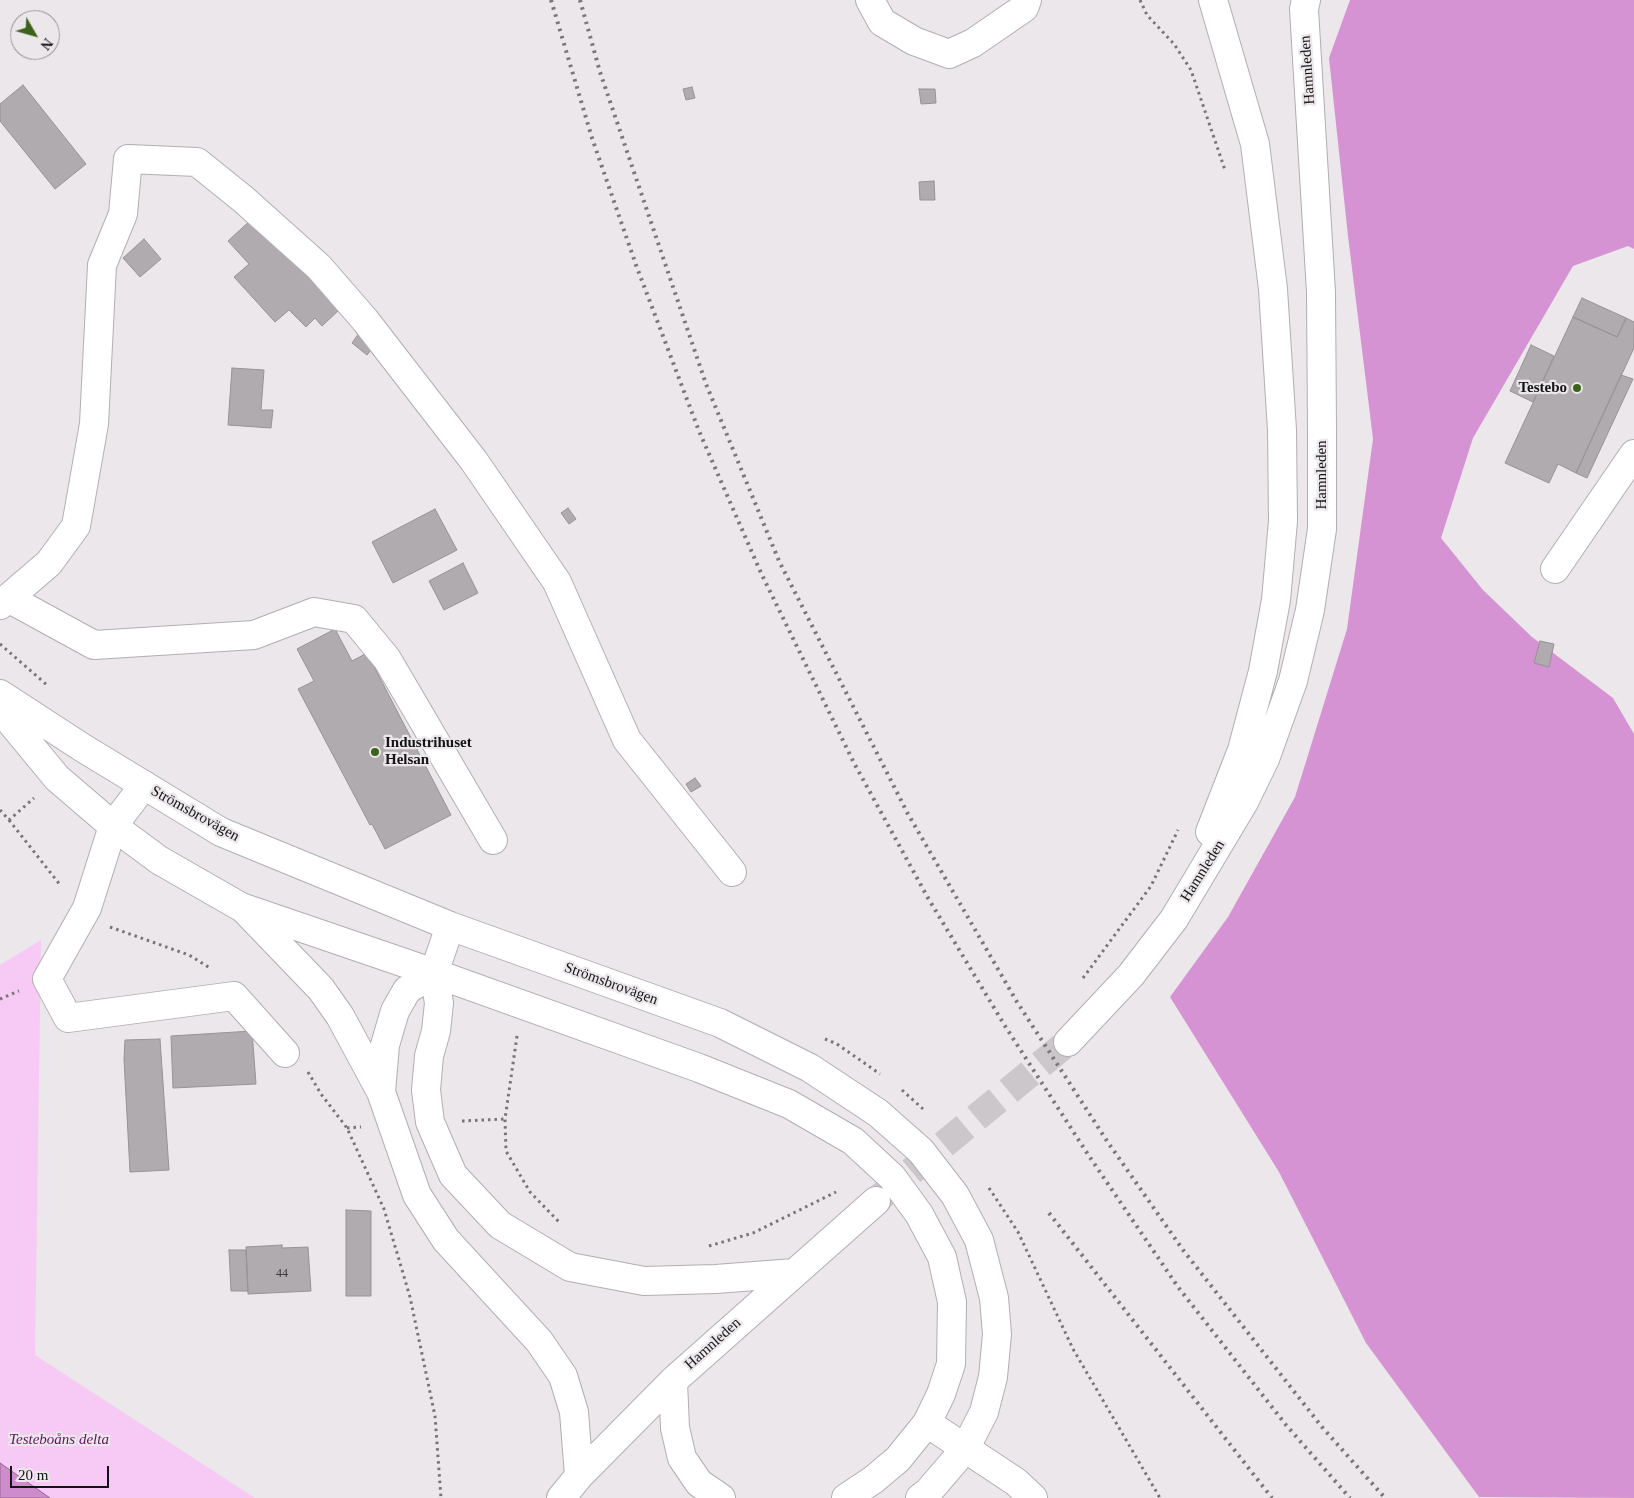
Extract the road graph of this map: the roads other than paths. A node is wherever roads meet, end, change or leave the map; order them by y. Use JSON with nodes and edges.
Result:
{"nodes":[{"id":1,"x":870,"y":0,"type":"edge"},
{"id":2,"x":1213,"y":0,"type":"edge"},
{"id":3,"x":1306,"y":0,"type":"edge"},
{"id":4,"x":1032,"y":3,"type":"edge"},
{"id":5,"x":1634,"y":454,"type":"edge"},
{"id":6,"x":1555,"y":569,"type":"dead end"},
{"id":7,"x":4,"y":601,"type":"edge"},
{"id":8,"x":0,"y":694,"type":"edge"},
{"id":9,"x":0,"y":709,"type":"edge"},
{"id":10,"x":144,"y":785,"type":"junction"},
{"id":11,"x":112,"y":826,"type":"junction"},
{"id":12,"x":493,"y":840,"type":"dead end"},
{"id":13,"x":732,"y":872,"type":"dead end"},
{"id":14,"x":241,"y":907,"type":"junction"},
{"id":15,"x":1174,"y":919,"type":"junction"},
{"id":16,"x":450,"y":926,"type":"junction"},
{"id":17,"x":434,"y":973,"type":"junction"},
{"id":18,"x":1068,"y":1042,"type":"tunnel mouth"},
{"id":19,"x":294,"y":1059,"type":"road end"},
{"id":20,"x":381,"y":1092,"type":"junction"},
{"id":21,"x":876,"y":1201,"type":"tunnel mouth"},
{"id":22,"x":794,"y":1273,"type":"junction"},
{"id":23,"x":673,"y":1381,"type":"junction"},
{"id":24,"x":927,"y":1423,"type":"junction"},
{"id":25,"x":965,"y":1449,"type":"junction"},
{"id":26,"x":579,"y":1476,"type":"junction"},
{"id":27,"x":561,"y":1498,"type":"edge"},
{"id":28,"x":721,"y":1498,"type":"edge"},
{"id":29,"x":846,"y":1498,"type":"edge"},
{"id":30,"x":920,"y":1498,"type":"edge"},
{"id":31,"x":1033,"y":1498,"type":"edge"}],
"edges":[{"from":1,"to":4,"type":"main road"},
{"from":2,"to":15,"type":"main road","name":"Hamnleden"},
{"from":3,"to":15,"type":"main road","name":"Hamnleden"},
{"from":5,"to":6,"type":"main road"},
{"from":7,"to":12,"type":"main road"},
{"from":7,"to":13,"type":"main road"},
{"from":8,"to":10,"type":"main road","name":"Strömsbrovägen"},
{"from":9,"to":11,"type":"main road"},
{"from":10,"to":11,"type":"main road"},
{"from":10,"to":16,"type":"main road","name":"Strömsbrovägen"},
{"from":11,"to":14,"type":"main road"},
{"from":11,"to":19,"type":"main road"},
{"from":14,"to":17,"type":"main road"},
{"from":14,"to":20,"type":"main road"},
{"from":15,"to":18,"type":"main road","name":"Hamnleden"},
{"from":16,"to":17,"type":"main road"},
{"from":16,"to":25,"type":"main road","name":"Strömsbrovägen"},
{"from":17,"to":20,"type":"main road"},
{"from":17,"to":22,"type":"main road"},
{"from":17,"to":24,"type":"main road"},
{"from":20,"to":26,"type":"main road"},
{"from":21,"to":22,"type":"main road","name":"Hamnleden"},
{"from":22,"to":23,"type":"main road","name":"Hamnleden"},
{"from":23,"to":26,"type":"main road","name":"Hamnleden"},
{"from":23,"to":28,"type":"main road"},
{"from":24,"to":25,"type":"main road"},
{"from":24,"to":29,"type":"main road"},
{"from":25,"to":30,"type":"main road","name":"Strömsbrovägen"},
{"from":25,"to":31,"type":"main road"},
{"from":26,"to":27,"type":"main road","name":"Hamnleden"}]}
